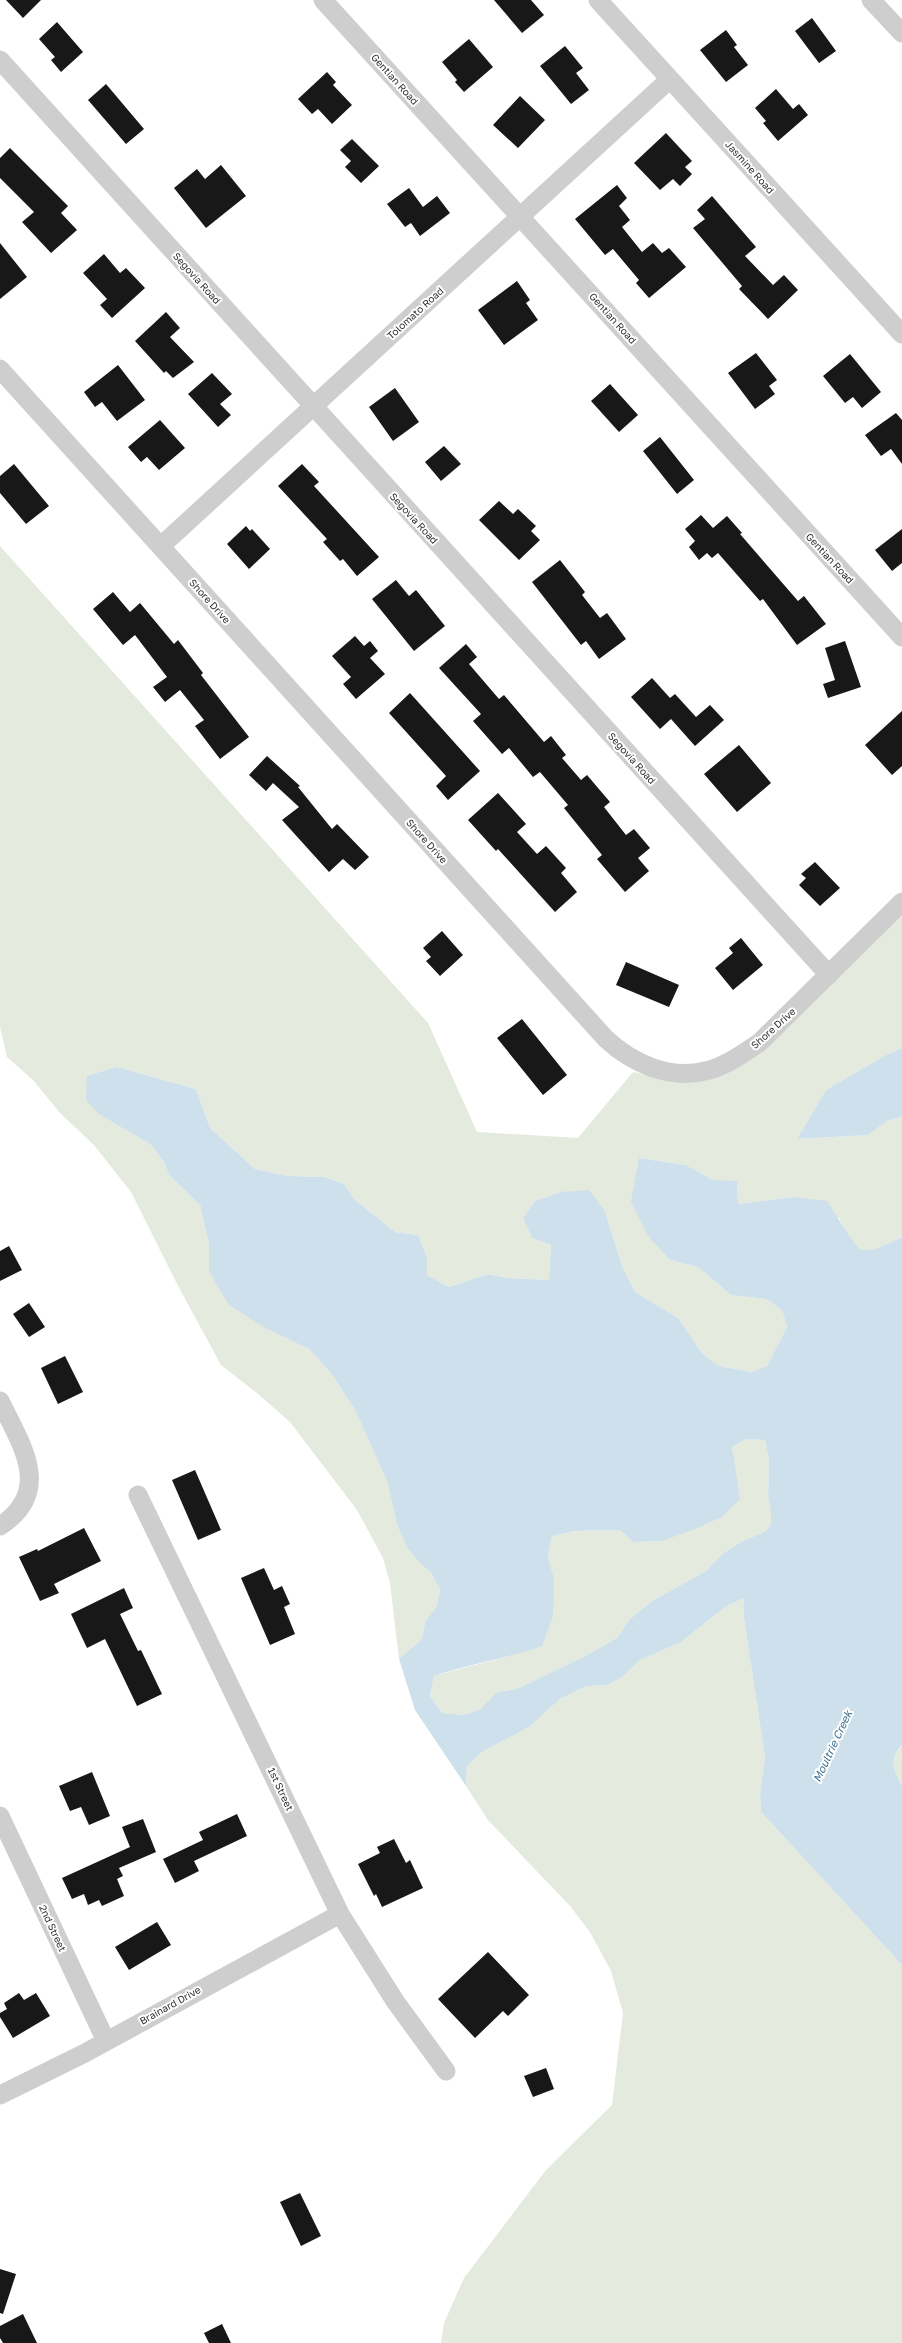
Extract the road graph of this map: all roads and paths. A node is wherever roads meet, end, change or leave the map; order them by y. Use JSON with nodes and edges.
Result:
{"nodes":[{"id":1,"x":323,"y":0,"type":"edge"},
{"id":2,"x":598,"y":0,"type":"edge"},
{"id":3,"x":871,"y":0,"type":"edge"},
{"id":4,"x":902,"y":33,"type":"edge"},
{"id":5,"x":0,"y":60,"type":"edge"},
{"id":6,"x":670,"y":80,"type":"junction"},
{"id":7,"x":520,"y":217,"type":"junction"},
{"id":8,"x":902,"y":334,"type":"edge"},
{"id":9,"x":0,"y":369,"type":"edge"},
{"id":10,"x":312,"y":407,"type":"junction"},
{"id":11,"x":160,"y":546,"type":"junction"},
{"id":12,"x":902,"y":636,"type":"edge"},
{"id":13,"x":902,"y":902,"type":"edge"},
{"id":14,"x":829,"y":975,"type":"junction"},
{"id":15,"x":0,"y":1401,"type":"edge"},
{"id":16,"x":138,"y":1495,"type":"dead end"},
{"id":17,"x":0,"y":1526,"type":"edge"},
{"id":18,"x":0,"y":1816,"type":"edge"},
{"id":19,"x":340,"y":1914,"type":"junction"},
{"id":20,"x":106,"y":2041,"type":"junction"},
{"id":21,"x":446,"y":2071,"type":"dead end"},
{"id":22,"x":0,"y":2095,"type":"edge"}],
"edges":[{"from":1,"to":7,"type":"street","name":"Gentian Road"},
{"from":2,"to":6,"type":"street","name":"Jasmine Road"},
{"from":3,"to":4,"type":"street"},
{"from":5,"to":10,"type":"street","name":"Segovia Road"},
{"from":6,"to":7,"type":"street","name":"Tolomato Road"},
{"from":6,"to":8,"type":"street","name":"Jasmine Road"},
{"from":7,"to":10,"type":"street","name":"Tolomato Road"},
{"from":7,"to":12,"type":"street","name":"Gentian Road"},
{"from":9,"to":11,"type":"street","name":"Shore Drive"},
{"from":10,"to":11,"type":"street","name":"Tolomato Road"},
{"from":10,"to":14,"type":"street","name":"Segovia Road"},
{"from":11,"to":14,"type":"street","name":"Shore Drive"},
{"from":13,"to":14,"type":"street","name":"Shore Drive"},
{"from":15,"to":17,"type":"street"},
{"from":16,"to":19,"type":"street","name":"1st Street"},
{"from":18,"to":20,"type":"street","name":"2nd Street"},
{"from":19,"to":20,"type":"street","name":"Brainard Drive"},
{"from":19,"to":21,"type":"street","name":"1st Street"},
{"from":20,"to":22,"type":"street","name":"Brainard Drive"}]}
